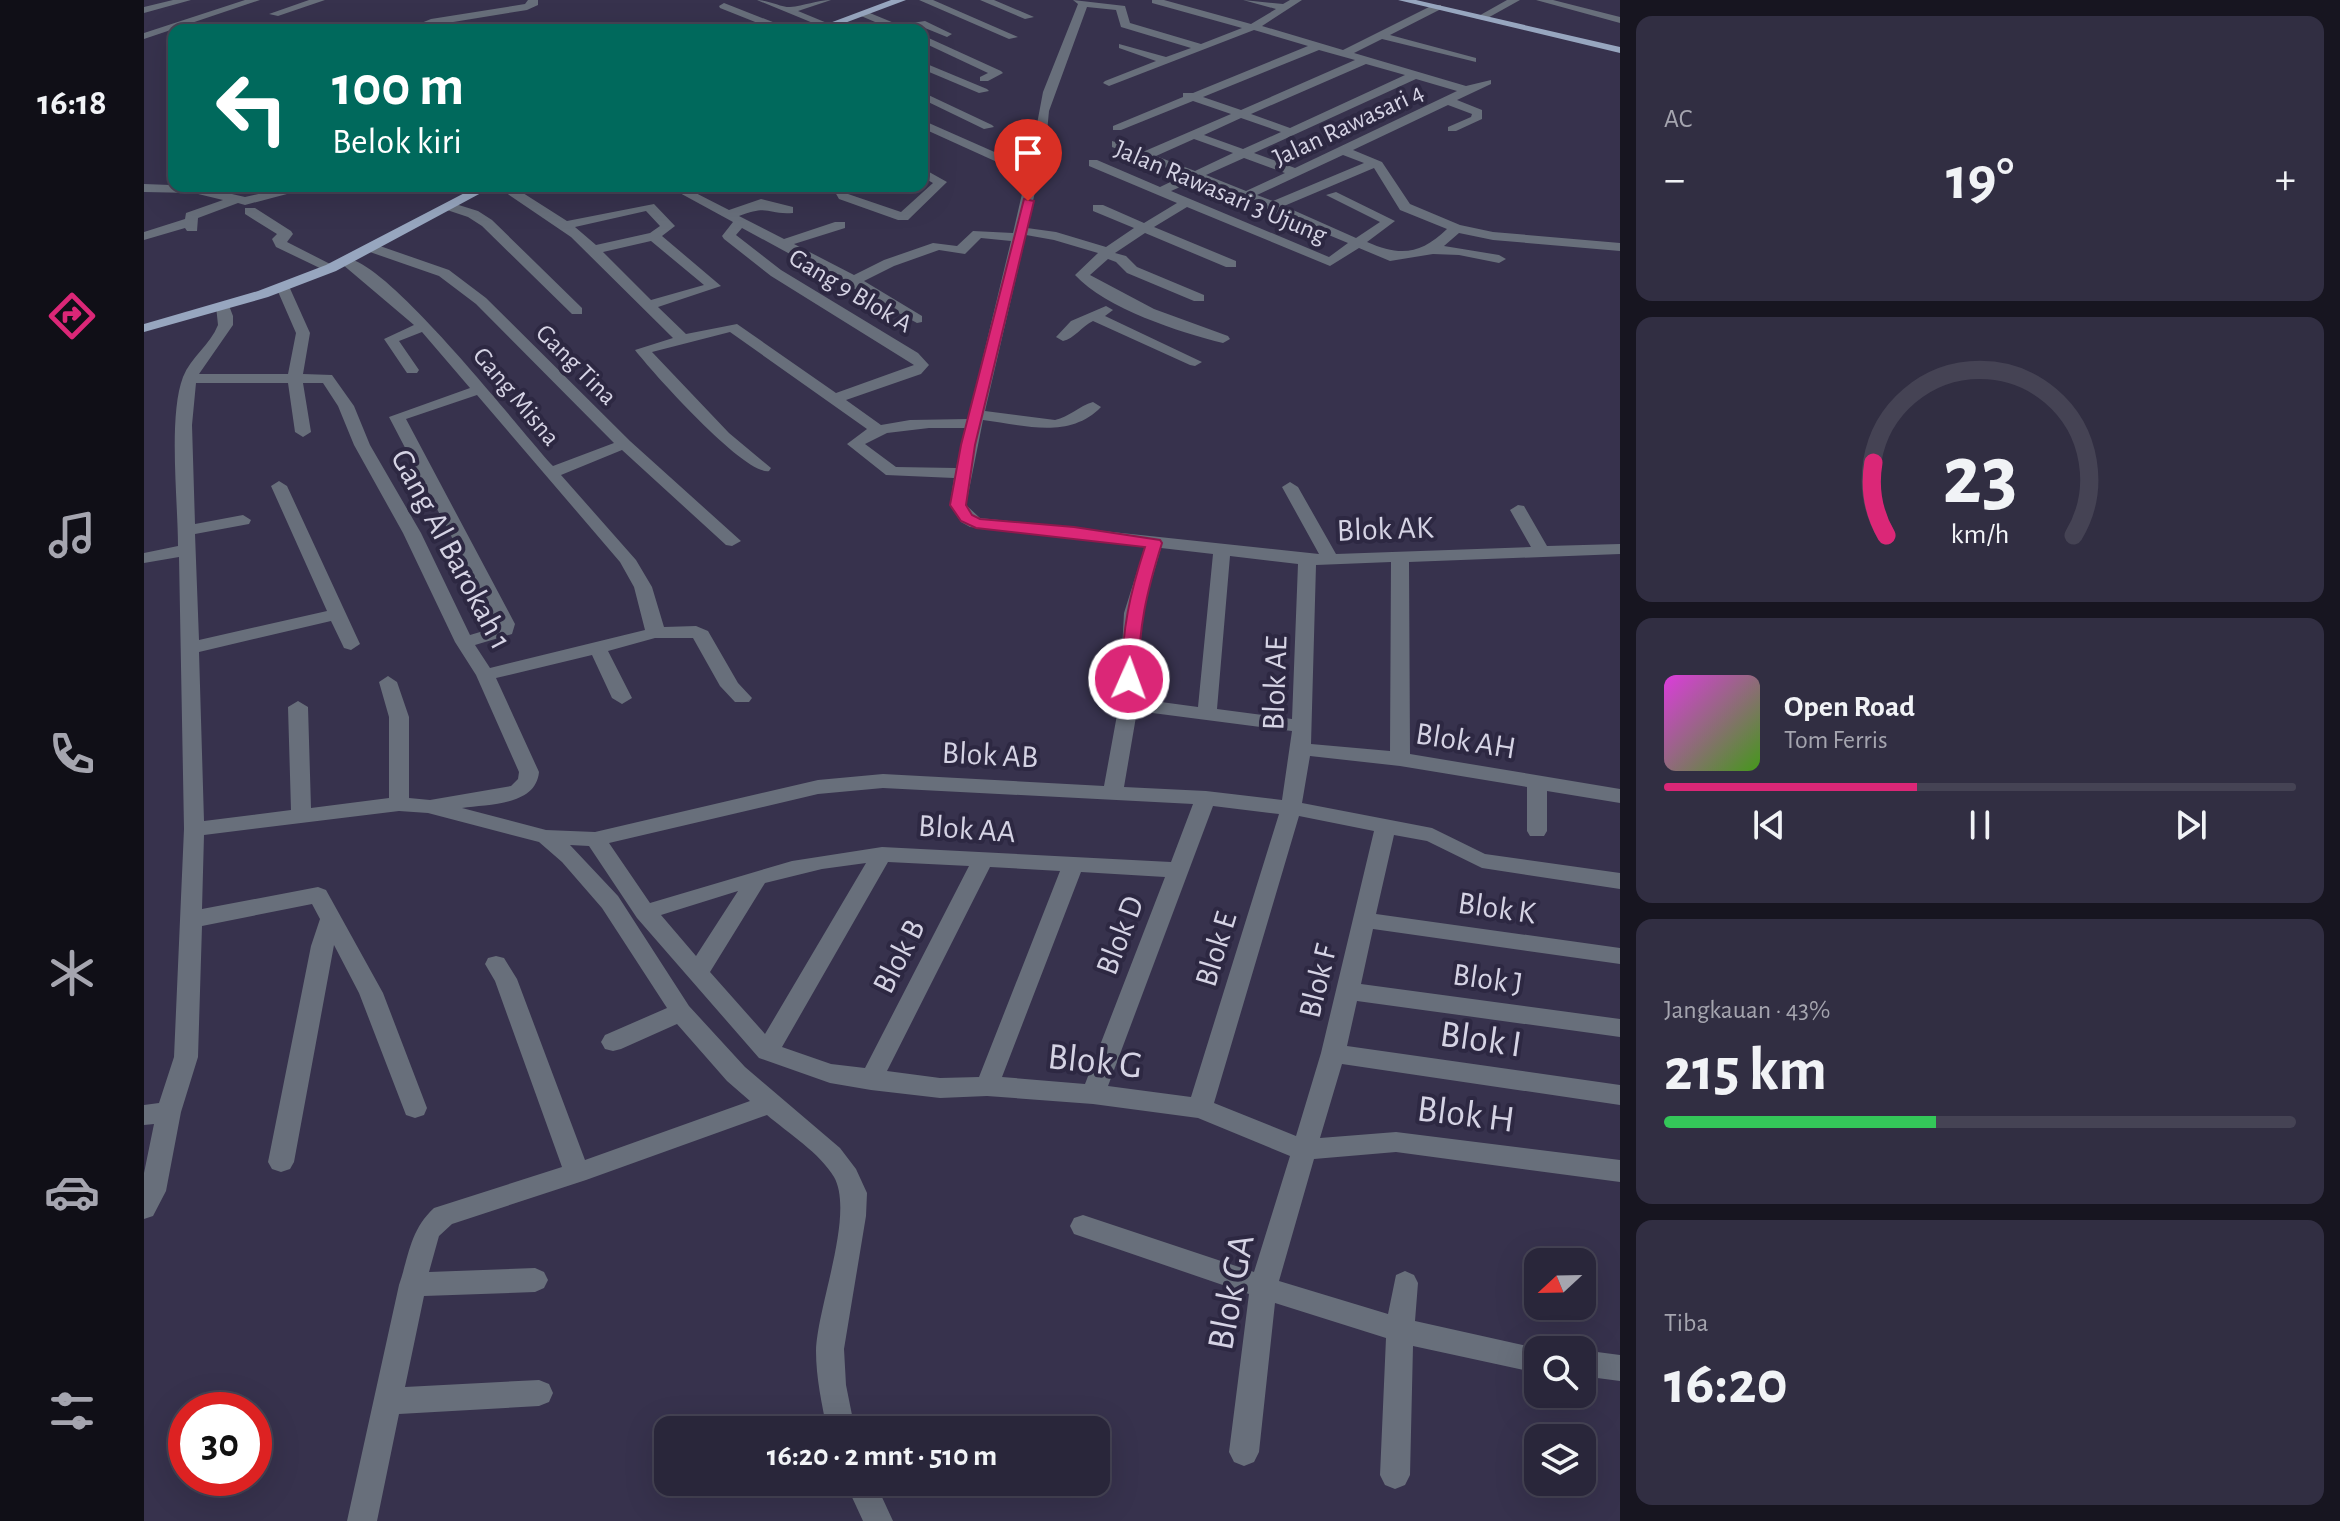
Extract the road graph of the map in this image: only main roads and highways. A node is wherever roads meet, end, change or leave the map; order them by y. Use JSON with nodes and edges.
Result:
{"nodes":[{"id":1,"x":901,"y":0,"type":"edge"},
{"id":2,"x":1403,"y":0,"type":"edge"},
{"id":3,"x":843,"y":24,"type":"edge"},
{"id":4,"x":1620,"y":50,"type":"edge"},
{"id":5,"x":476,"y":192,"type":"edge"},
{"id":6,"x":144,"y":328,"type":"edge"}],
"edges":[{"from":1,"to":3,"type":"main road"},
{"from":2,"to":4,"type":"main road"},
{"from":5,"to":6,"type":"main road"}]}
